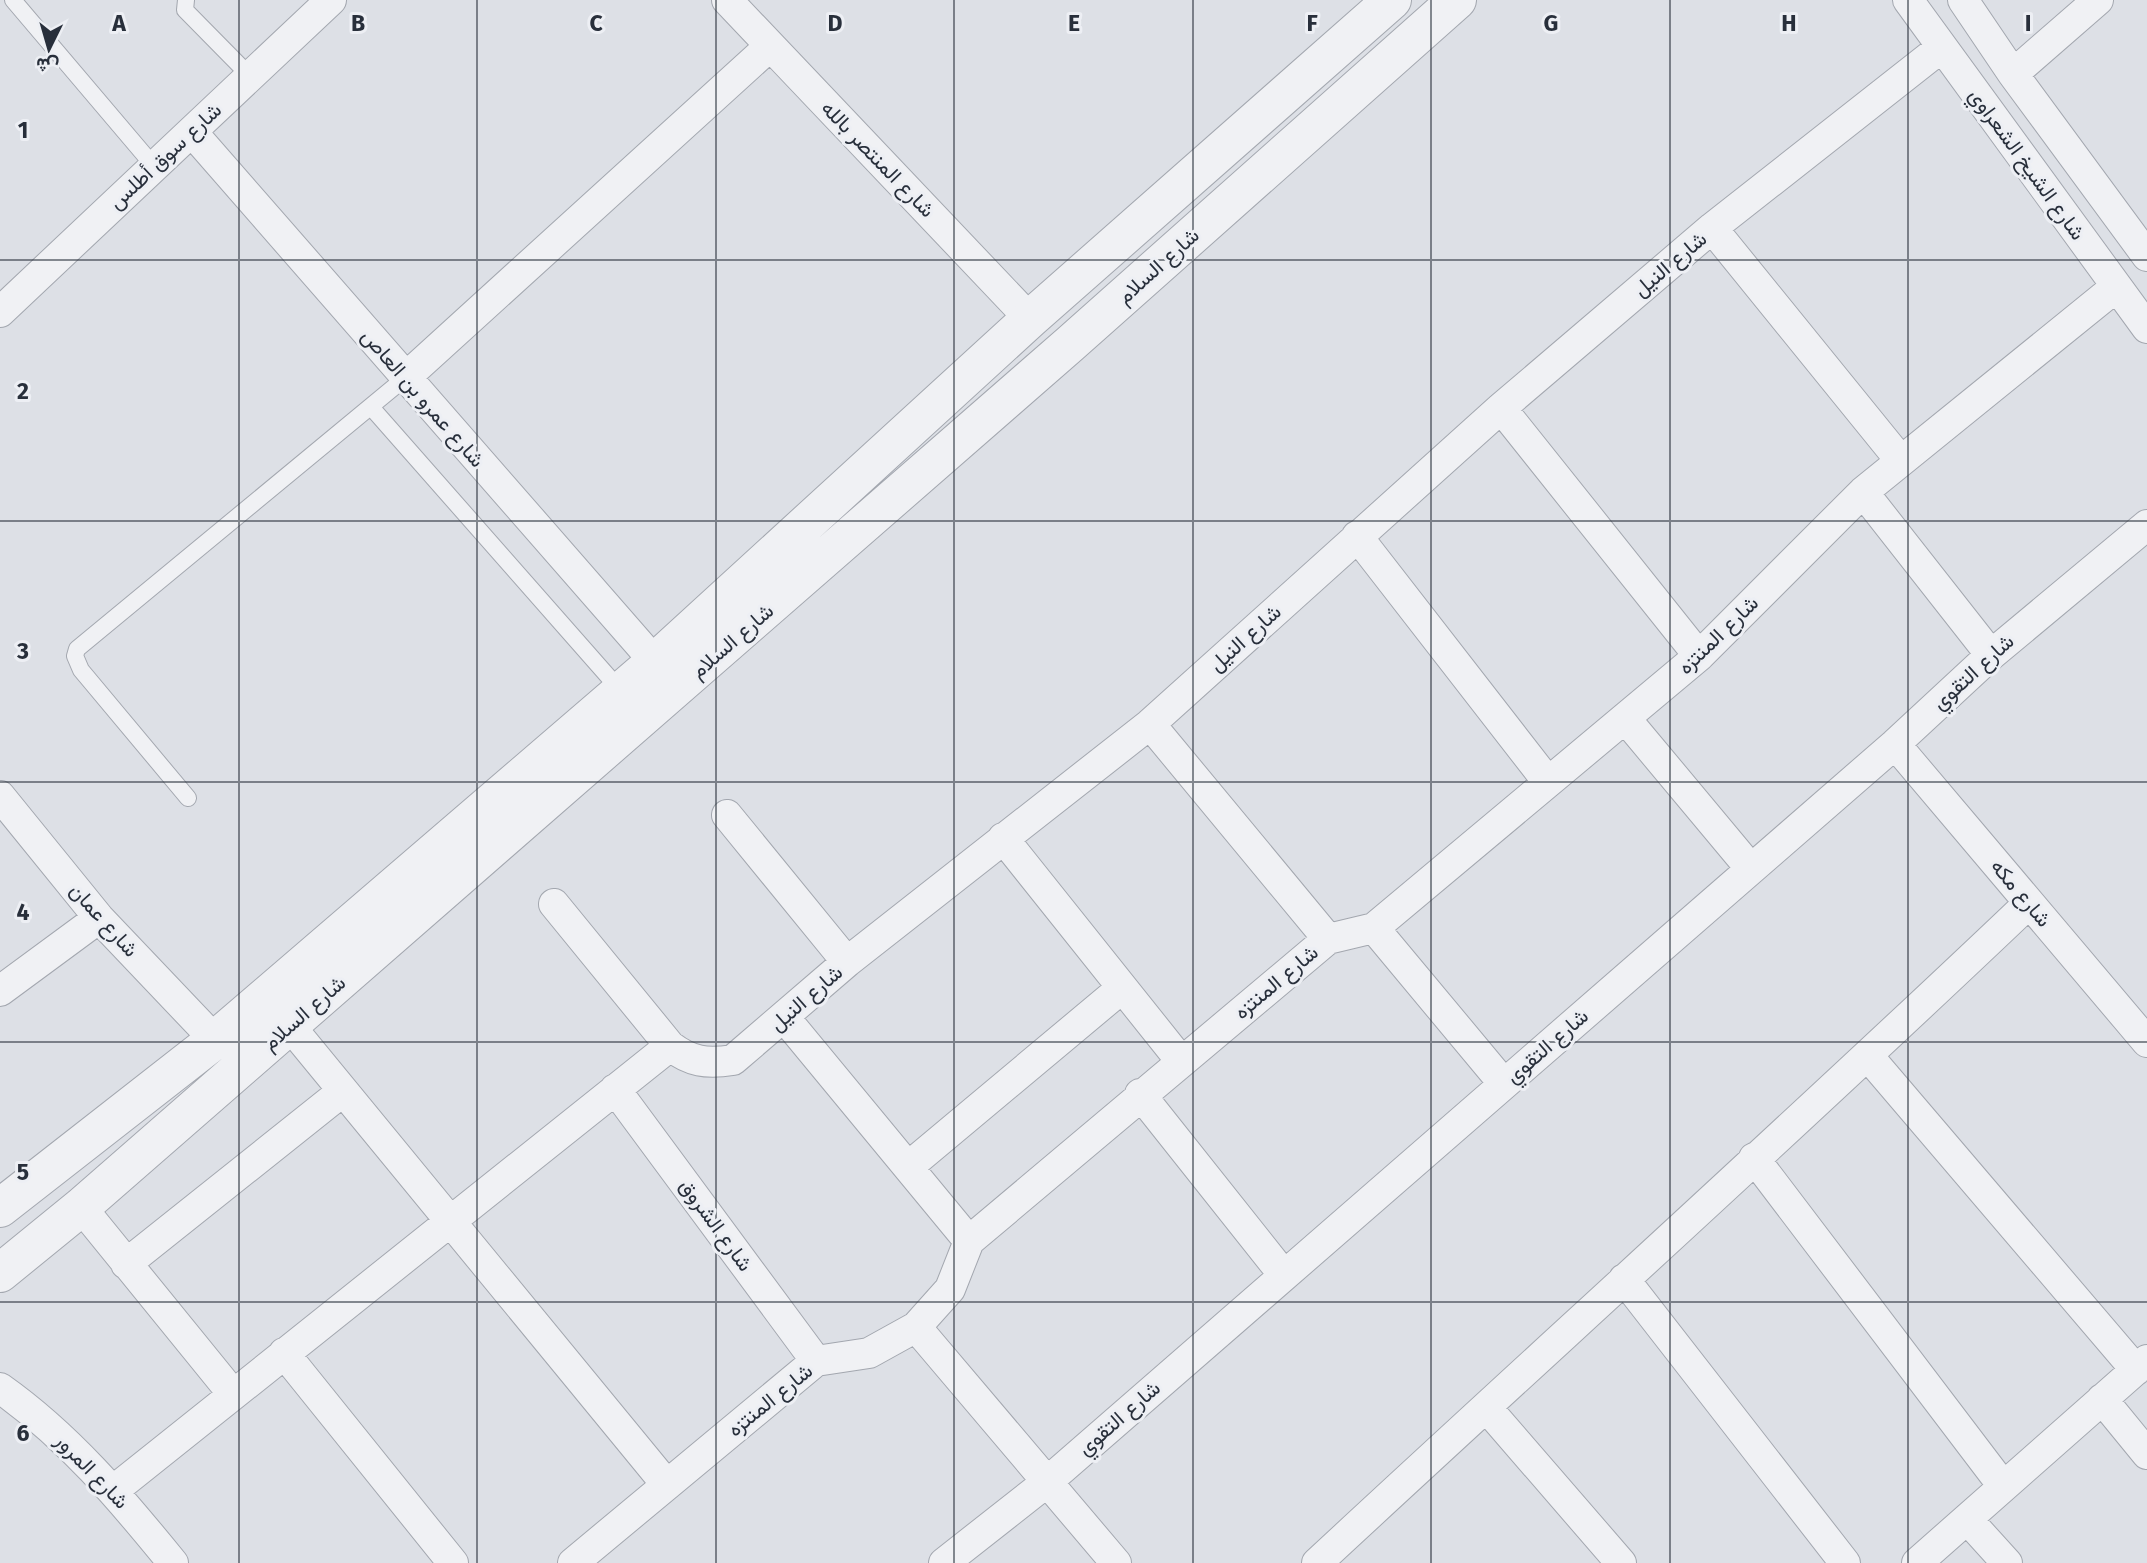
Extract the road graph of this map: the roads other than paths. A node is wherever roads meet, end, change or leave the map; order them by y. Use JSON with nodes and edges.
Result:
{"nodes":[{"id":1,"x":13,"y":0,"type":"edge"},
{"id":2,"x":186,"y":0,"type":"edge"},
{"id":3,"x":331,"y":0,"type":"edge"},
{"id":4,"x":727,"y":0,"type":"edge"},
{"id":5,"x":1392,"y":0,"type":"edge"},
{"id":6,"x":1457,"y":0,"type":"edge"},
{"id":7,"x":1908,"y":0,"type":"edge"},
{"id":8,"x":1963,"y":0,"type":"edge"},
{"id":9,"x":2098,"y":0,"type":"edge"},
{"id":10,"x":770,"y":46,"type":"junction"},
{"id":11,"x":1942,"y":47,"type":"junction"},
{"id":12,"x":2013,"y":74,"type":"junction"},
{"id":13,"x":250,"y":76,"type":"junction"},
{"id":14,"x":192,"y":132,"type":"junction"},
{"id":15,"x":153,"y":165,"type":"junction"},
{"id":16,"x":2137,"y":222,"type":"edge"},
{"id":17,"x":1712,"y":228,"type":"junction"},
{"id":18,"x":2147,"y":256,"type":"edge"},
{"id":19,"x":2116,"y":287,"type":"junction"},
{"id":20,"x":0,"y":312,"type":"edge"},
{"id":21,"x":1030,"y":319,"type":"junction"},
{"id":22,"x":2147,"y":328,"type":"edge"},
{"id":23,"x":405,"y":378,"type":"junction"},
{"id":24,"x":371,"y":407,"type":"junction"},
{"id":25,"x":1501,"y":408,"type":"junction"},
{"id":26,"x":1901,"y":461,"type":"junction"},
{"id":27,"x":1863,"y":492,"type":"junction"},
{"id":28,"x":2147,"y":525,"type":"edge"},
{"id":29,"x":1357,"y":537,"type":"junction"},
{"id":30,"x":1991,"y":655,"type":"junction"},
{"id":31,"x":1699,"y":656,"type":"junction"},
{"id":32,"x":655,"y":662,"type":"junction"},
{"id":33,"x":621,"y":691,"type":"junction"},
{"id":34,"x":1625,"y":718,"type":"junction"},
{"id":35,"x":1150,"y":724,"type":"junction"},
{"id":36,"x":1895,"y":744,"type":"junction"},
{"id":37,"x":1548,"y":782,"type":"junction"},
{"id":38,"x":0,"y":796,"type":"edge"},
{"id":39,"x":188,"y":798,"type":"dead end"},
{"id":40,"x":727,"y":815,"type":"dead end"},
{"id":41,"x":1003,"y":838,"type":"junction"},
{"id":42,"x":1751,"y":869,"type":"junction"},
{"id":43,"x":2029,"y":903,"type":"junction"},
{"id":44,"x":554,"y":904,"type":"dead end"},
{"id":45,"x":99,"y":918,"type":"junction"},
{"id":46,"x":1374,"y":928,"type":"junction"},
{"id":47,"x":1328,"y":939,"type":"junction"},
{"id":48,"x":847,"y":962,"type":"junction"},
{"id":49,"x":1122,"y":988,"type":"junction"},
{"id":50,"x":0,"y":991,"type":"edge"},
{"id":51,"x":784,"y":1017,"type":"junction"},
{"id":52,"x":289,"y":1026,"type":"junction"},
{"id":53,"x":215,"y":1040,"type":"junction"},
{"id":54,"x":2147,"y":1042,"type":"edge"},
{"id":55,"x":670,"y":1046,"type":"junction"},
{"id":56,"x":1868,"y":1056,"type":"junction"},
{"id":57,"x":1181,"y":1061,"type":"junction"},
{"id":58,"x":1504,"y":1083,"type":"junction"},
{"id":59,"x":615,"y":1089,"type":"junction"},
{"id":60,"x":342,"y":1091,"type":"junction"},
{"id":61,"x":1140,"y":1094,"type":"junction"},
{"id":62,"x":1754,"y":1158,"type":"junction"},
{"id":63,"x":908,"y":1167,"type":"junction"},
{"id":64,"x":81,"y":1207,"type":"junction"},
{"id":65,"x":0,"y":1208,"type":"edge"},
{"id":66,"x":450,"y":1221,"type":"junction"},
{"id":67,"x":969,"y":1241,"type":"junction"},
{"id":68,"x":126,"y":1264,"type":"junction"},
{"id":69,"x":0,"y":1273,"type":"edge"},
{"id":70,"x":1283,"y":1274,"type":"junction"},
{"id":71,"x":1624,"y":1279,"type":"junction"},
{"id":72,"x":916,"y":1327,"type":"junction"},
{"id":73,"x":284,"y":1353,"type":"junction"},
{"id":74,"x":816,"y":1361,"type":"junction"},
{"id":75,"x":2141,"y":1365,"type":"edge"},
{"id":76,"x":0,"y":1388,"type":"edge"},
{"id":77,"x":233,"y":1394,"type":"junction"},
{"id":78,"x":2102,"y":1399,"type":"junction"},
{"id":79,"x":1486,"y":1407,"type":"junction"},
{"id":80,"x":2147,"y":1454,"type":"edge"},
{"id":81,"x":1047,"y":1482,"type":"junction"},
{"id":82,"x":667,"y":1485,"type":"junction"},
{"id":83,"x":2003,"y":1486,"type":"junction"},
{"id":84,"x":114,"y":1490,"type":"junction"},
{"id":85,"x":1968,"y":1520,"type":"junction"},
{"id":86,"x":173,"y":1563,"type":"edge"},
{"id":87,"x":453,"y":1563,"type":"edge"},
{"id":88,"x":573,"y":1563,"type":"edge"},
{"id":89,"x":944,"y":1563,"type":"edge"},
{"id":90,"x":1116,"y":1563,"type":"edge"},
{"id":91,"x":1317,"y":1563,"type":"edge"},
{"id":92,"x":1621,"y":1563,"type":"edge"},
{"id":93,"x":1845,"y":1563,"type":"edge"},
{"id":94,"x":1917,"y":1563,"type":"edge"},
{"id":95,"x":2007,"y":1563,"type":"edge"}],
"edges":[{"from":1,"to":15,"type":"lane"},
{"from":2,"to":13,"type":"lane"},
{"from":3,"to":13,"type":"street","name":"شارع سوق أطلس"},
{"from":4,"to":10,"type":"street","name":"شارع المنتصر بالله"},
{"from":5,"to":21,"type":"street","name":"شارع السلام"},
{"from":6,"to":52,"type":"street","name":"شارع السلام"},
{"from":7,"to":11,"type":"street","name":"شارع الشيخ الشعراوي"},
{"from":8,"to":12,"type":"street","name":"شارع الشيخ الشعراوي"},
{"from":9,"to":12,"type":"street"},
{"from":10,"to":21,"type":"street","name":"شارع المنتصر بالله"},
{"from":10,"to":23,"type":"street"},
{"from":11,"to":17,"type":"street","name":"شارع النيل"},
{"from":11,"to":19,"type":"street","name":"شارع الشيخ الشعراوي"},
{"from":12,"to":16,"type":"street","name":"شارع الشيخ الشعراوي"},
{"from":13,"to":14,"type":"street","name":"شارع سوق أطلس"},
{"from":14,"to":15,"type":"street","name":"شارع سوق أطلس"},
{"from":14,"to":23,"type":"street","name":"شارع عمرو بن العاص"},
{"from":15,"to":20,"type":"street","name":"شارع سوق أطلس"},
{"from":16,"to":18,"type":"street","name":"شارع الشيخ الشعراوي"},
{"from":17,"to":25,"type":"street","name":"شارع النيل"},
{"from":17,"to":26,"type":"street"},
{"from":19,"to":22,"type":"street","name":"شارع الشيخ الشعراوي"},
{"from":19,"to":26,"type":"street","name":"شارع المنتزه"},
{"from":21,"to":32,"type":"street","name":"شارع السلام"},
{"from":23,"to":24,"type":"lane"},
{"from":23,"to":32,"type":"street","name":"شارع عمرو بن العاص"},
{"from":24,"to":33,"type":"lane"},
{"from":24,"to":39,"type":"lane"},
{"from":25,"to":29,"type":"street","name":"شارع النيل"},
{"from":25,"to":31,"type":"street"},
{"from":26,"to":27,"type":"street","name":"شارع المنتزه"},
{"from":27,"to":30,"type":"street"},
{"from":27,"to":31,"type":"street","name":"شارع المنتزه"},
{"from":28,"to":30,"type":"street","name":"شارع التقوي"},
{"from":29,"to":35,"type":"street","name":"شارع النيل"},
{"from":29,"to":37,"type":"street"},
{"from":30,"to":36,"type":"street","name":"شارع التقوي"},
{"from":31,"to":34,"type":"street","name":"شارع المنتزه"},
{"from":32,"to":33,"type":"street","name":"شارع السلام"},
{"from":33,"to":53,"type":"street","name":"شارع السلام"},
{"from":34,"to":37,"type":"street","name":"شارع المنتزه"},
{"from":34,"to":42,"type":"street"},
{"from":35,"to":41,"type":"street","name":"شارع النيل"},
{"from":35,"to":47,"type":"street"},
{"from":36,"to":42,"type":"street","name":"شارع التقوي"},
{"from":36,"to":43,"type":"street","name":"شارع مكه"},
{"from":37,"to":46,"type":"street","name":"شارع المنتزه"},
{"from":38,"to":45,"type":"street","name":"شارع عمان"},
{"from":40,"to":48,"type":"street"},
{"from":41,"to":48,"type":"street","name":"شارع النيل"},
{"from":41,"to":49,"type":"street"},
{"from":42,"to":58,"type":"street","name":"شارع التقوي"},
{"from":43,"to":54,"type":"street","name":"شارع مكه"},
{"from":43,"to":56,"type":"street"},
{"from":44,"to":55,"type":"street","name":"شارع النيل"},
{"from":45,"to":50,"type":"street"},
{"from":45,"to":53,"type":"street","name":"شارع عمان"},
{"from":46,"to":47,"type":"street","name":"شارع المنتزه"},
{"from":46,"to":58,"type":"street"},
{"from":47,"to":57,"type":"street","name":"شارع المنتزه"},
{"from":48,"to":51,"type":"street","name":"شارع النيل"},
{"from":49,"to":57,"type":"street"},
{"from":49,"to":63,"type":"street"},
{"from":51,"to":55,"type":"street","name":"شارع النيل"},
{"from":51,"to":63,"type":"street"},
{"from":52,"to":60,"type":"street"},
{"from":52,"to":64,"type":"street","name":"شارع السلام"},
{"from":53,"to":65,"type":"street","name":"شارع السلام"},
{"from":55,"to":59,"type":"street"},
{"from":56,"to":62,"type":"street"},
{"from":56,"to":75,"type":"street"},
{"from":57,"to":61,"type":"street","name":"شارع المنتزه"},
{"from":58,"to":70,"type":"street","name":"شارع التقوي"},
{"from":59,"to":66,"type":"street"},
{"from":59,"to":74,"type":"street","name":"شارع الشروق"},
{"from":60,"to":66,"type":"street"},
{"from":60,"to":68,"type":"street"},
{"from":61,"to":67,"type":"street","name":"شارع المنتزه"},
{"from":61,"to":70,"type":"street"},
{"from":62,"to":71,"type":"street"},
{"from":62,"to":83,"type":"street"},
{"from":63,"to":67,"type":"street"},
{"from":64,"to":68,"type":"street"},
{"from":64,"to":69,"type":"street","name":"شارع السلام"},
{"from":66,"to":73,"type":"street"},
{"from":66,"to":82,"type":"street"},
{"from":67,"to":72,"type":"street","name":"شارع المنتزه"},
{"from":68,"to":77,"type":"street"},
{"from":70,"to":81,"type":"street","name":"شارع التقوي"},
{"from":71,"to":79,"type":"street"},
{"from":71,"to":93,"type":"street"},
{"from":72,"to":74,"type":"street","name":"شارع المنتزه"},
{"from":72,"to":81,"type":"street"},
{"from":73,"to":77,"type":"street"},
{"from":73,"to":87,"type":"street"},
{"from":74,"to":82,"type":"street","name":"شارع المنتزه"},
{"from":75,"to":78,"type":"street"},
{"from":76,"to":84,"type":"street","name":"شارع المرور"},
{"from":77,"to":84,"type":"street"},
{"from":78,"to":80,"type":"street"},
{"from":78,"to":83,"type":"street"},
{"from":79,"to":91,"type":"street"},
{"from":79,"to":92,"type":"street"},
{"from":81,"to":89,"type":"street","name":"شارع التقوي"},
{"from":81,"to":90,"type":"street"},
{"from":82,"to":88,"type":"street","name":"شارع المنتزه"},
{"from":83,"to":85,"type":"street"},
{"from":84,"to":86,"type":"street","name":"شارع المرور"},
{"from":85,"to":94,"type":"street"},
{"from":85,"to":95,"type":"street"}]}
